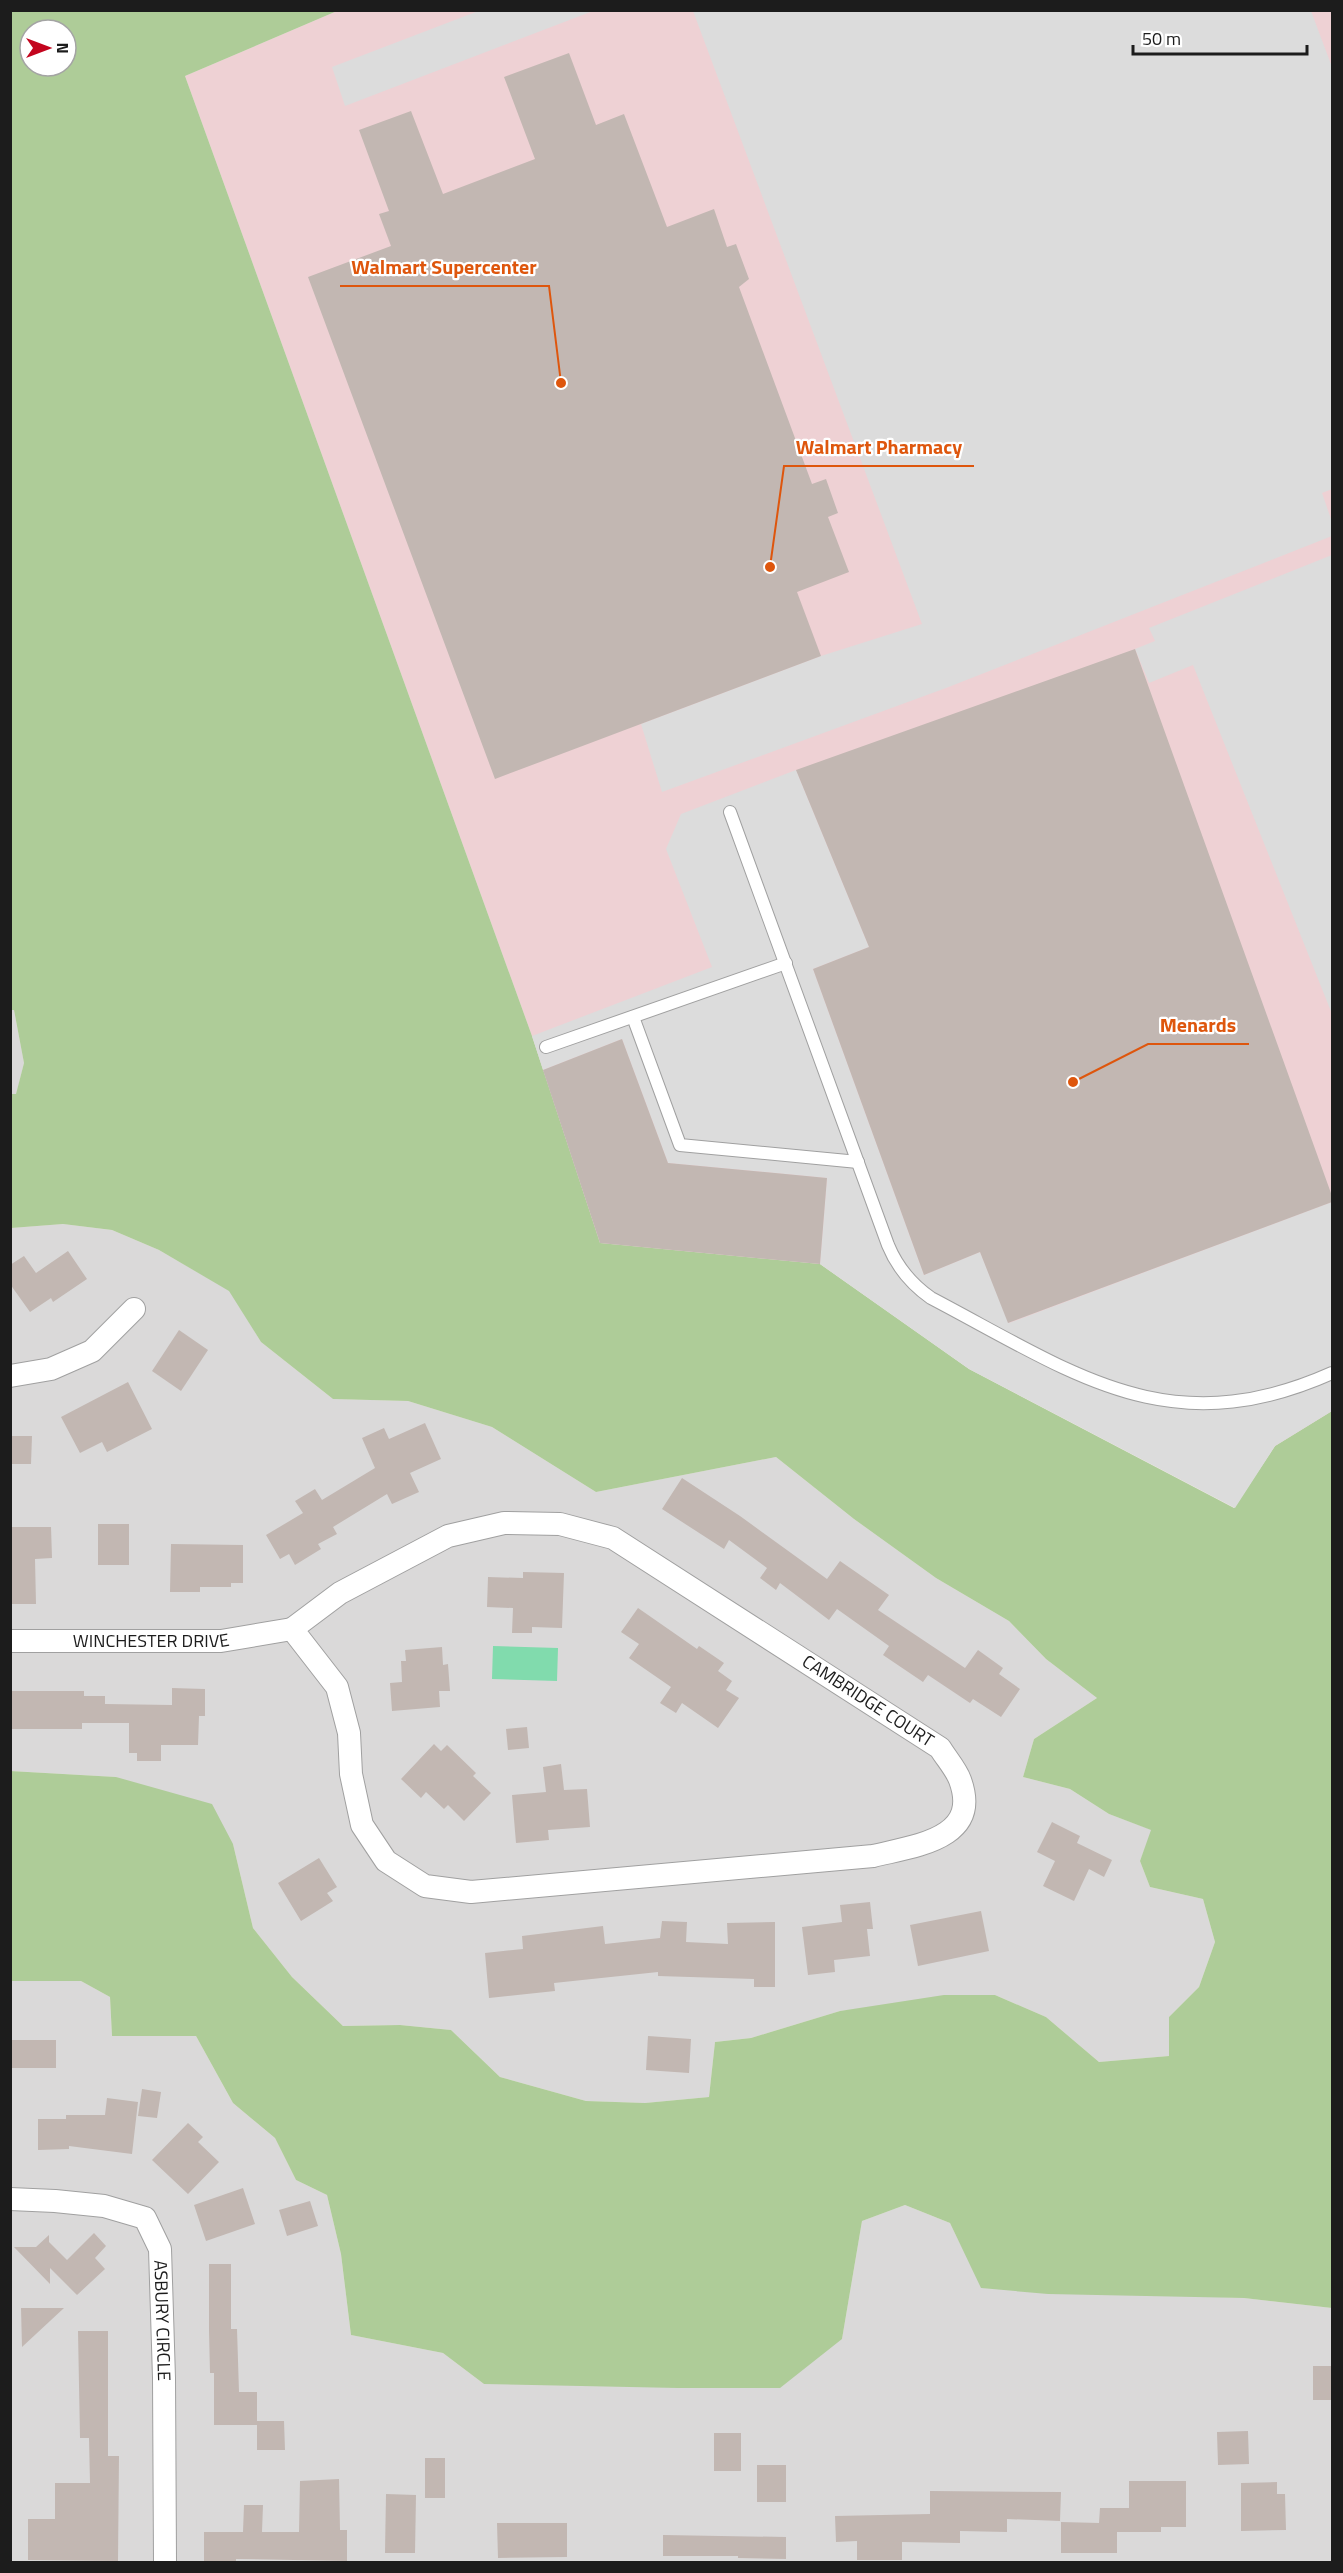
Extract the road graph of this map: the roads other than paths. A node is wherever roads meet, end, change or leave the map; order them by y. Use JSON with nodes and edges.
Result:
{"nodes":[{"id":1,"x":730,"y":812,"type":"dead end"},
{"id":2,"x":786,"y":963,"type":"junction"},
{"id":3,"x":633,"y":1017,"type":"junction"},
{"id":4,"x":546,"y":1047,"type":"dead end"},
{"id":5,"x":858,"y":1162,"type":"junction"},
{"id":6,"x":134,"y":1309,"type":"dead end"},
{"id":7,"x":1332,"y":1373,"type":"edge"},
{"id":8,"x":10,"y":1376,"type":"edge"},
{"id":9,"x":292,"y":1629,"type":"junction"},
{"id":10,"x":10,"y":1641,"type":"edge"},
{"id":11,"x":10,"y":2199,"type":"edge"},
{"id":12,"x":165,"y":2562,"type":"edge"}],
"edges":[{"from":1,"to":2,"type":"lane"},
{"from":2,"to":3,"type":"lane"},
{"from":2,"to":5,"type":"lane"},
{"from":3,"to":4,"type":"lane"},
{"from":3,"to":5,"type":"lane"},
{"from":5,"to":7,"type":"lane"},
{"from":6,"to":8,"type":"street"},
{"from":9,"to":9,"type":"street","name":"CAMBRIDGE COURT"},
{"from":9,"to":10,"type":"street","name":"WINCHESTER DRIVE"},
{"from":11,"to":12,"type":"street","name":"ASBURY CIRCLE"}]}
